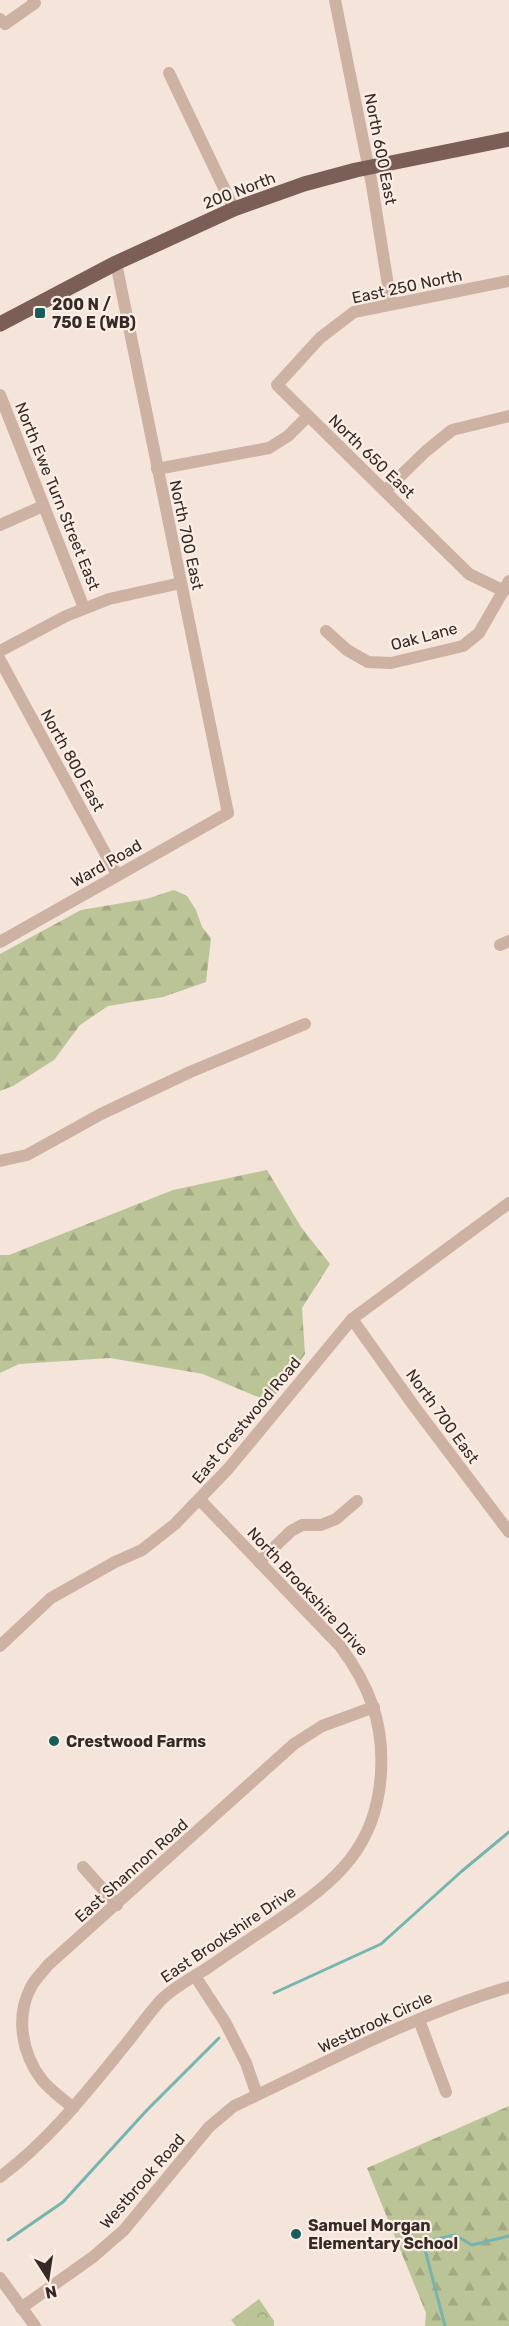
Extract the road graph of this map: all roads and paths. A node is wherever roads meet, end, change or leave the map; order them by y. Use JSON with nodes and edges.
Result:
{"nodes":[{"id":1,"x":335,"y":0,"type":"edge"},
{"id":2,"x":34,"y":2,"type":"edge"},
{"id":3,"x":0,"y":19,"type":"edge"},
{"id":4,"x":170,"y":73,"type":"dead end"},
{"id":5,"x":509,"y":139,"type":"edge"},
{"id":6,"x":369,"y":168,"type":"junction"},
{"id":7,"x":234,"y":209,"type":"junction"},
{"id":8,"x":116,"y":263,"type":"junction"},
{"id":9,"x":509,"y":281,"type":"edge"},
{"id":10,"x":391,"y":304,"type":"junction"},
{"id":11,"x":0,"y":324,"type":"edge"},
{"id":12,"x":0,"y":395,"type":"edge"},
{"id":13,"x":308,"y":416,"type":"junction"},
{"id":14,"x":509,"y":416,"type":"edge"},
{"id":15,"x":163,"y":468,"type":"junction"},
{"id":16,"x":384,"y":491,"type":"junction"},
{"id":17,"x":44,"y":506,"type":"junction"},
{"id":18,"x":0,"y":525,"type":"edge"},
{"id":19,"x":181,"y":583,"type":"junction"},
{"id":20,"x":506,"y":586,"type":"edge"},
{"id":21,"x":84,"y":608,"type":"junction"},
{"id":22,"x":326,"y":631,"type":"dead end"},
{"id":23,"x":0,"y":651,"type":"edge"},
{"id":24,"x":0,"y":660,"type":"edge"},
{"id":25,"x":228,"y":813,"type":"joint"},
{"id":26,"x":117,"y":876,"type":"junction"},
{"id":27,"x":0,"y":942,"type":"edge"},
{"id":28,"x":305,"y":1024,"type":"dead end"},
{"id":29,"x":0,"y":1161,"type":"edge"},
{"id":30,"x":509,"y":1203,"type":"edge"},
{"id":31,"x":352,"y":1319,"type":"junction"},
{"id":32,"x":200,"y":1500,"type":"junction"},
{"id":33,"x":357,"y":1501,"type":"dead end"},
{"id":34,"x":509,"y":1532,"type":"edge"},
{"id":35,"x":260,"y":1562,"type":"junction"},
{"id":36,"x":0,"y":1646,"type":"edge"},
{"id":37,"x":374,"y":1707,"type":"junction"},
{"id":38,"x":373,"y":1821,"type":"joint"},
{"id":39,"x":83,"y":1867,"type":"dead end"},
{"id":40,"x":117,"y":1905,"type":"junction"},
{"id":41,"x":195,"y":1976,"type":"junction"},
{"id":42,"x":509,"y":1987,"type":"edge"},
{"id":43,"x":419,"y":2020,"type":"junction"},
{"id":44,"x":447,"y":2092,"type":"dead end"},
{"id":45,"x":257,"y":2095,"type":"junction"},
{"id":46,"x":73,"y":2108,"type":"junction"},
{"id":47,"x":0,"y":2177,"type":"edge"},
{"id":48,"x":0,"y":2278,"type":"edge"},
{"id":49,"x":21,"y":2308,"type":"junction"},
{"id":50,"x":35,"y":2326,"type":"edge"}],
"edges":[{"from":1,"to":6,"type":"street","name":"North 600 East"},
{"from":2,"to":3,"type":"street"},
{"from":4,"to":7,"type":"street"},
{"from":5,"to":6,"type":"main road","name":"200 North"},
{"from":6,"to":7,"type":"main road","name":"200 North"},
{"from":6,"to":10,"type":"street","name":"North 600 East"},
{"from":7,"to":8,"type":"main road","name":"200 North"},
{"from":8,"to":11,"type":"main road","name":"200 North"},
{"from":8,"to":15,"type":"street","name":"North 700 East"},
{"from":9,"to":10,"type":"street","name":"East 250 North"},
{"from":10,"to":13,"type":"street","name":"East 250 North"},
{"from":12,"to":17,"type":"street","name":"North Ewe Turn Street East"},
{"from":13,"to":15,"type":"street","name":"North 650 East"},
{"from":13,"to":16,"type":"street","name":"North 650 East"},
{"from":14,"to":16,"type":"street"},
{"from":15,"to":19,"type":"street","name":"North 700 East"},
{"from":16,"to":20,"type":"street","name":"North 650 East"},
{"from":17,"to":18,"type":"street"},
{"from":17,"to":21,"type":"street","name":"North Ewe Turn Street East"},
{"from":19,"to":21,"type":"street"},
{"from":19,"to":25,"type":"street","name":"North 700 East"},
{"from":20,"to":22,"type":"street","name":"Oak Lane"},
{"from":21,"to":23,"type":"street"},
{"from":24,"to":26,"type":"street","name":"North 800 East"},
{"from":25,"to":26,"type":"street","name":"Ward Road"},
{"from":26,"to":27,"type":"street","name":"Ward Road"},
{"from":28,"to":29,"type":"street"},
{"from":30,"to":31,"type":"street","name":"East Crestwood Road"},
{"from":31,"to":32,"type":"street","name":"East Crestwood Road"},
{"from":31,"to":34,"type":"street","name":"North 700 East"},
{"from":32,"to":35,"type":"street","name":"North Brookshire Drive"},
{"from":32,"to":36,"type":"street","name":"East Crestwood Road"},
{"from":33,"to":35,"type":"street"},
{"from":35,"to":37,"type":"street","name":"North Brookshire Drive"},
{"from":37,"to":38,"type":"street","name":"North Brookshire Drive"},
{"from":37,"to":40,"type":"street","name":"East Shannon Road"},
{"from":38,"to":41,"type":"street","name":"East Brookshire Drive"},
{"from":39,"to":40,"type":"street"},
{"from":40,"to":46,"type":"street","name":"East Shannon Road"},
{"from":41,"to":45,"type":"street"},
{"from":41,"to":46,"type":"street","name":"East Brookshire Drive"},
{"from":42,"to":43,"type":"street","name":"Westbrook Circle"},
{"from":43,"to":44,"type":"street"},
{"from":43,"to":45,"type":"street","name":"Westbrook Circle"},
{"from":45,"to":49,"type":"street","name":"Westbrook Road"},
{"from":46,"to":47,"type":"street","name":"East Brookshire Drive"},
{"from":48,"to":49,"type":"street"},
{"from":49,"to":50,"type":"street"}]}
